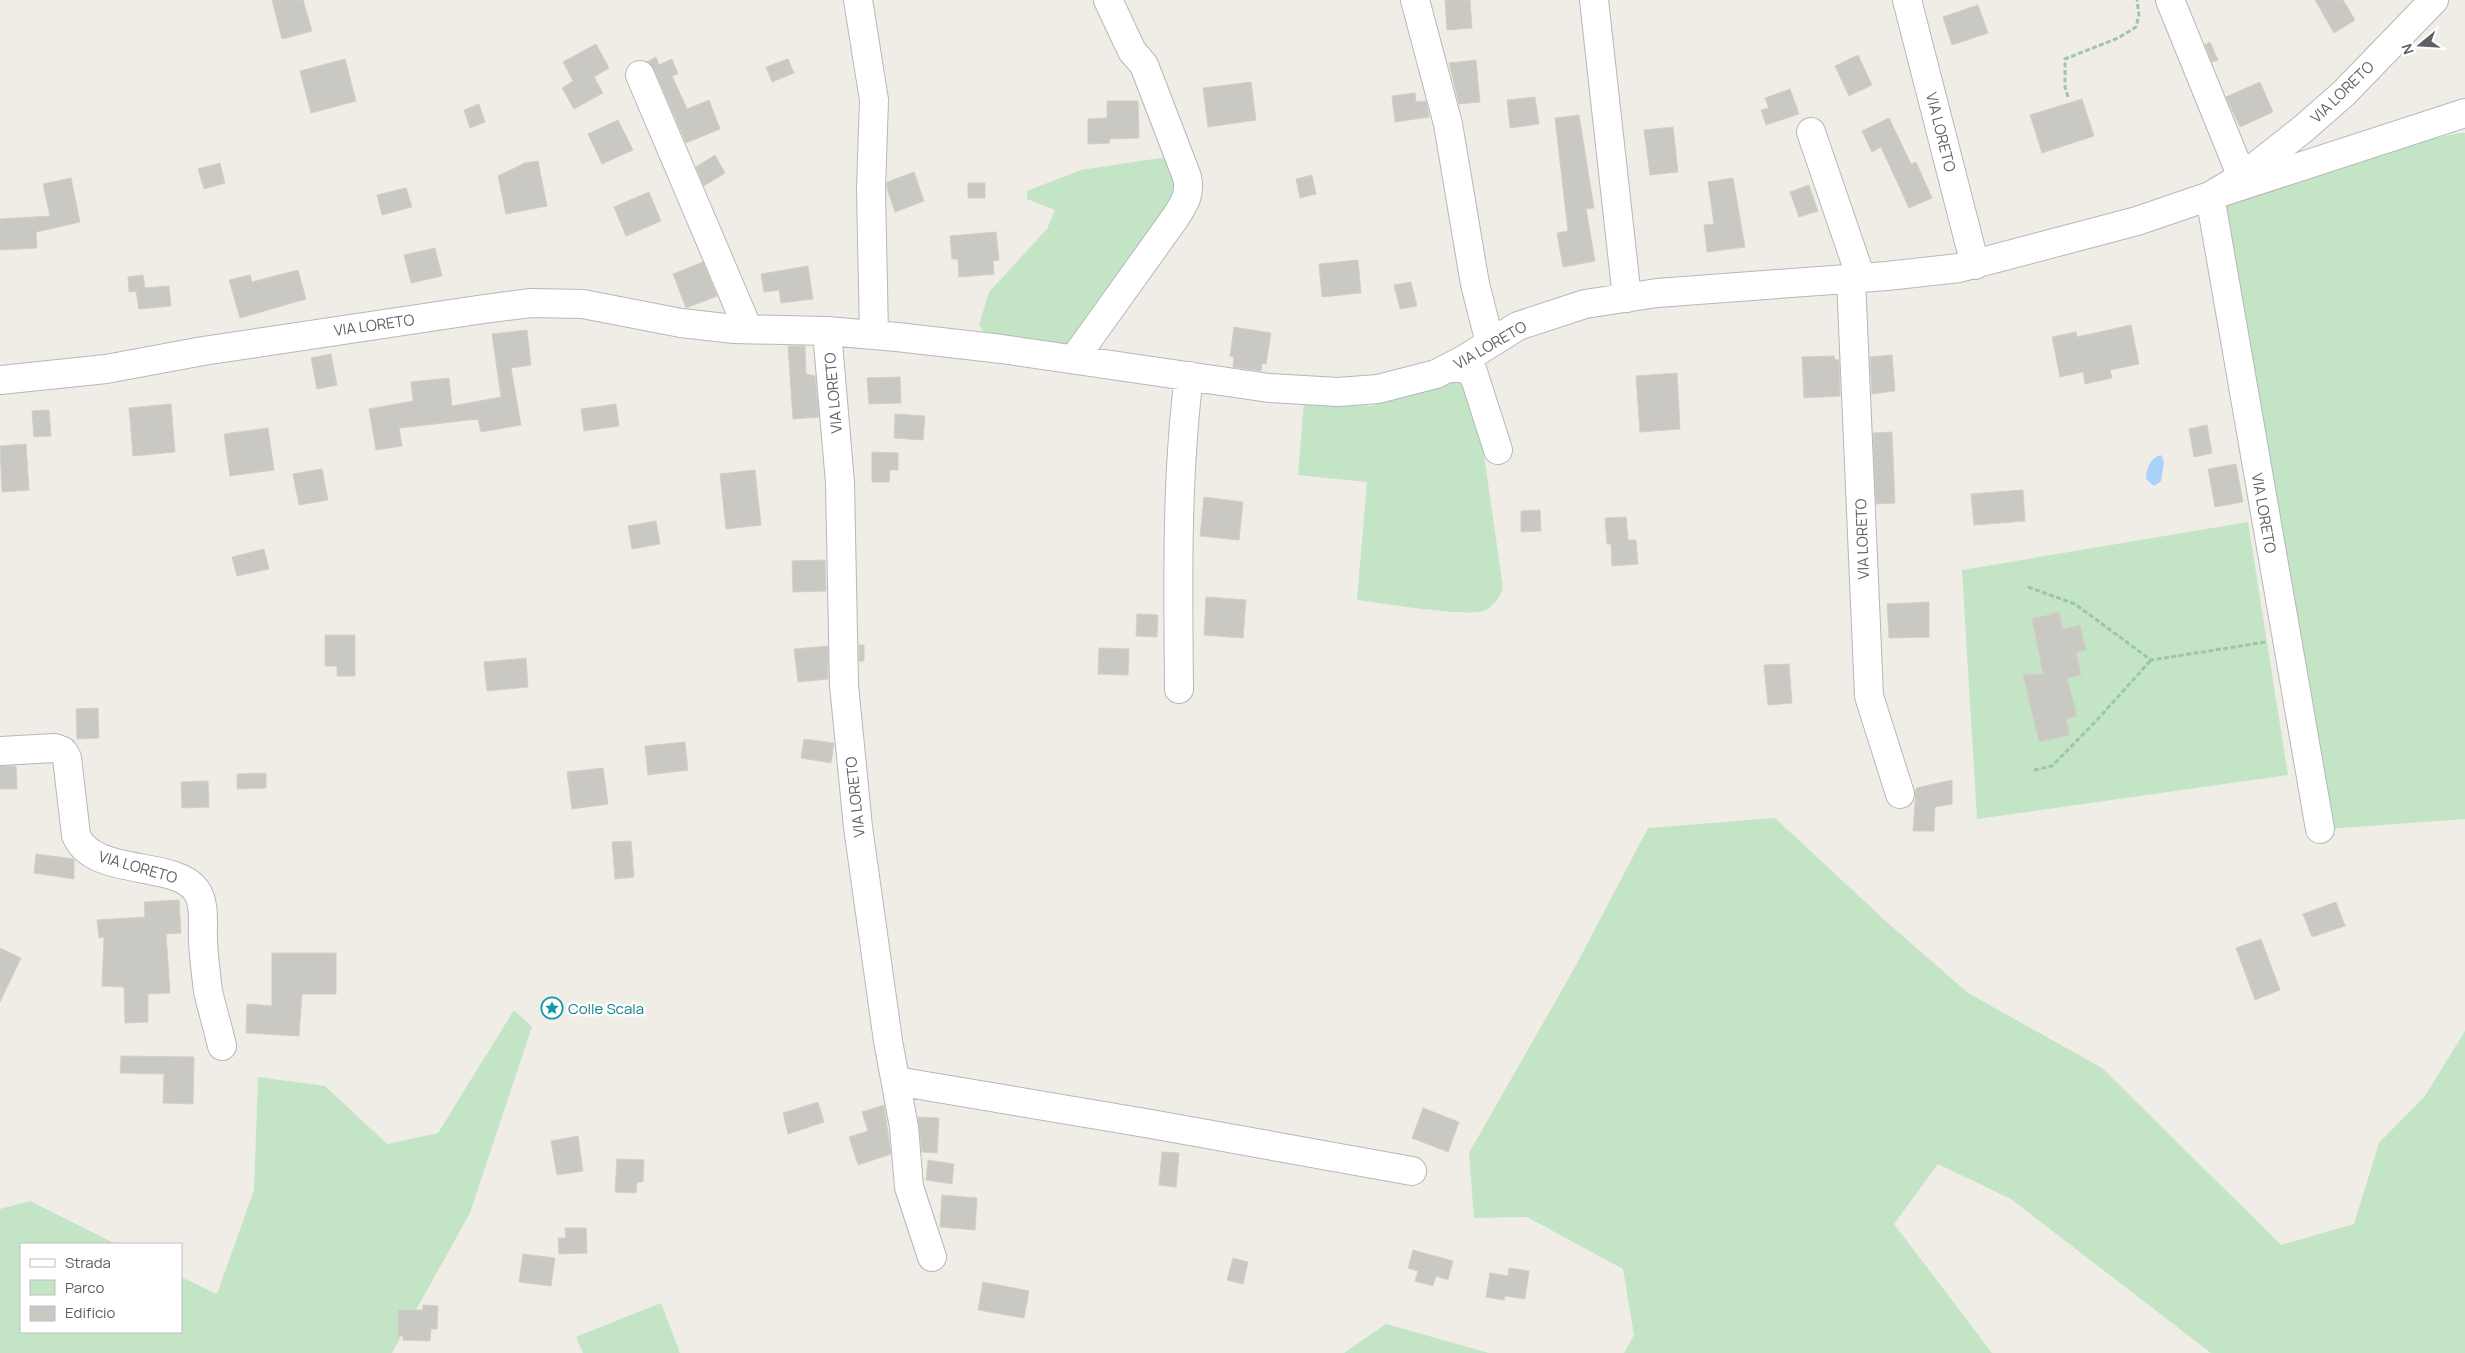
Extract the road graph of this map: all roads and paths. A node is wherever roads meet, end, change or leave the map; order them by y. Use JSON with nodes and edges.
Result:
{"nodes":[{"id":1,"x":858,"y":0,"type":"edge"},
{"id":2,"x":1108,"y":0,"type":"edge"},
{"id":3,"x":1416,"y":0,"type":"edge"},
{"id":4,"x":1594,"y":0,"type":"edge"},
{"id":5,"x":1907,"y":0,"type":"edge"},
{"id":6,"x":2137,"y":0,"type":"edge"},
{"id":7,"x":2170,"y":0,"type":"edge"},
{"id":8,"x":2434,"y":0,"type":"edge"},
{"id":9,"x":640,"y":75,"type":"dead end"},
{"id":10,"x":2068,"y":97,"type":"dead end"},
{"id":11,"x":2465,"y":113,"type":"edge"},
{"id":12,"x":1811,"y":132,"type":"dead end"},
{"id":13,"x":2242,"y":177,"type":"junction"},
{"id":14,"x":2210,"y":196,"type":"junction"},
{"id":15,"x":1975,"y":264,"type":"junction"},
{"id":16,"x":1856,"y":278,"type":"junction"},
{"id":17,"x":1627,"y":298,"type":"junction"},
{"id":18,"x":748,"y":329,"type":"junction"},
{"id":19,"x":827,"y":330,"type":"junction"},
{"id":20,"x":874,"y":335,"type":"junction"},
{"id":21,"x":1490,"y":343,"type":"junction"},
{"id":22,"x":1074,"y":359,"type":"junction"},
{"id":23,"x":1450,"y":368,"type":"junction"},
{"id":24,"x":1189,"y":376,"type":"junction"},
{"id":25,"x":0,"y":380,"type":"edge"},
{"id":26,"x":1498,"y":450,"type":"dead end"},
{"id":27,"x":2028,"y":587,"type":"dead end"},
{"id":28,"x":2286,"y":639,"type":"junction"},
{"id":29,"x":2151,"y":660,"type":"junction"},
{"id":30,"x":1179,"y":689,"type":"dead end"},
{"id":31,"x":0,"y":751,"type":"edge"},
{"id":32,"x":2034,"y":770,"type":"dead end"},
{"id":33,"x":1900,"y":794,"type":"dead end"},
{"id":34,"x":2320,"y":829,"type":"dead end"},
{"id":35,"x":222,"y":1046,"type":"dead end"},
{"id":36,"x":896,"y":1081,"type":"junction"},
{"id":37,"x":1412,"y":1171,"type":"dead end"},
{"id":38,"x":932,"y":1256,"type":"dead end"}],
"edges":[{"from":1,"to":20,"type":"street"},
{"from":2,"to":22,"type":"street"},
{"from":3,"to":21,"type":"street"},
{"from":4,"to":17,"type":"street"},
{"from":5,"to":15,"type":"street","name":"VIA LORETO"},
{"from":6,"to":10,"type":"path"},
{"from":7,"to":13,"type":"street"},
{"from":8,"to":13,"type":"street","name":"VIA LORETO"},
{"from":9,"to":18,"type":"street"},
{"from":11,"to":14,"type":"street"},
{"from":12,"to":16,"type":"street"},
{"from":13,"to":14,"type":"street","name":"VIA LORETO"},
{"from":14,"to":15,"type":"street","name":"VIA LORETO"},
{"from":14,"to":28,"type":"street","name":"VIA LORETO"},
{"from":15,"to":16,"type":"street","name":"VIA LORETO"},
{"from":16,"to":17,"type":"street","name":"VIA LORETO"},
{"from":16,"to":33,"type":"street","name":"VIA LORETO"},
{"from":17,"to":21,"type":"street","name":"VIA LORETO"},
{"from":18,"to":19,"type":"street","name":"VIA LORETO"},
{"from":18,"to":25,"type":"street","name":"VIA LORETO"},
{"from":19,"to":20,"type":"street","name":"VIA LORETO"},
{"from":19,"to":36,"type":"street","name":"VIA LORETO"},
{"from":20,"to":22,"type":"street","name":"VIA LORETO"},
{"from":21,"to":23,"type":"street","name":"VIA LORETO"},
{"from":22,"to":24,"type":"street","name":"VIA LORETO"},
{"from":23,"to":24,"type":"street","name":"VIA LORETO"},
{"from":23,"to":26,"type":"street"},
{"from":24,"to":30,"type":"street"},
{"from":27,"to":29,"type":"path"},
{"from":28,"to":29,"type":"path"},
{"from":28,"to":34,"type":"street","name":"VIA LORETO"},
{"from":29,"to":32,"type":"path"},
{"from":31,"to":35,"type":"street","name":"VIA LORETO"},
{"from":36,"to":37,"type":"street"},
{"from":36,"to":38,"type":"street","name":"VIA LORETO"}]}
